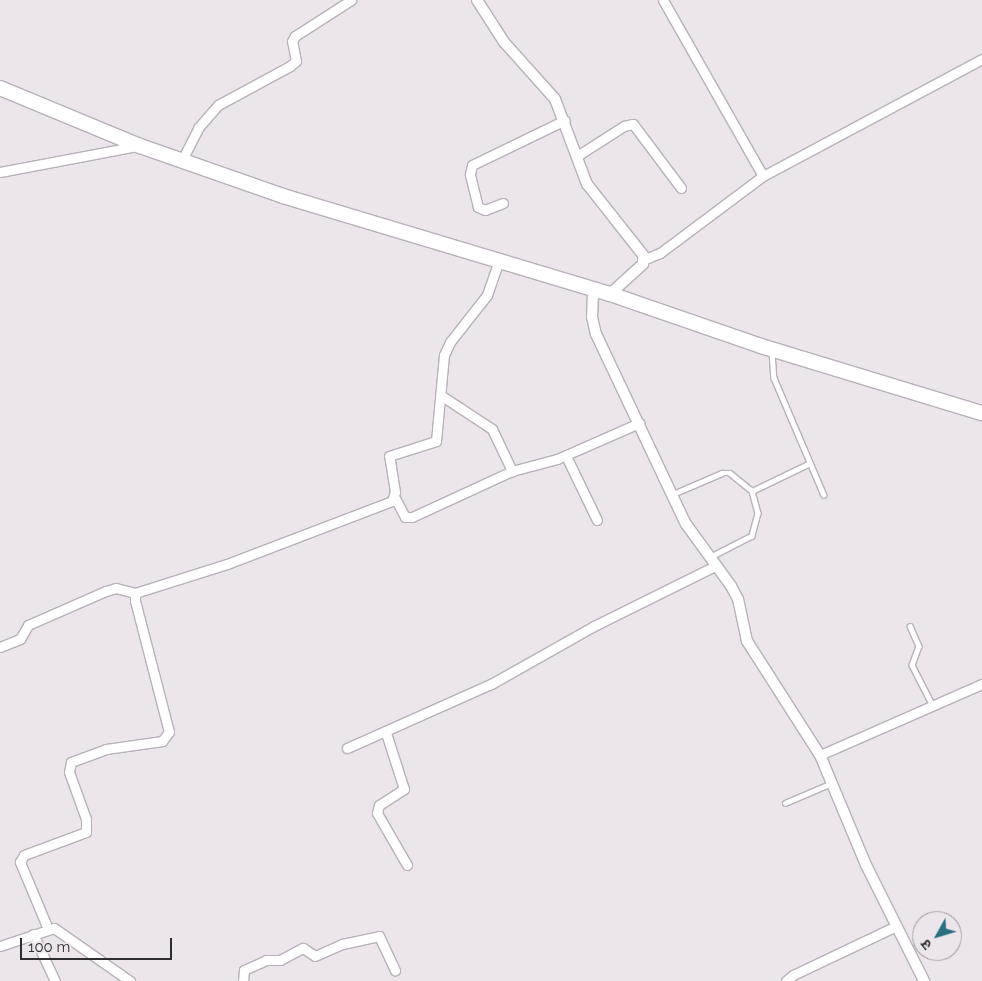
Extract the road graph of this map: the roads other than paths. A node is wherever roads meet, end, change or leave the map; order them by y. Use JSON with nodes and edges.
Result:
{"nodes":[{"id":1,"x":351,"y":0,"type":"edge"},
{"id":2,"x":477,"y":0,"type":"edge"},
{"id":3,"x":663,"y":0,"type":"edge"},
{"id":4,"x":982,"y":59,"type":"edge"},
{"id":5,"x":0,"y":88,"type":"edge"},
{"id":6,"x":565,"y":120,"type":"junction"},
{"id":7,"x":140,"y":146,"type":"junction"},
{"id":8,"x":576,"y":156,"type":"junction"},
{"id":9,"x":182,"y":160,"type":"junction"},
{"id":10,"x":0,"y":172,"type":"edge"},
{"id":11,"x":763,"y":176,"type":"junction"},
{"id":12,"x":681,"y":188,"type":"dead end"},
{"id":13,"x":503,"y":203,"type":"dead end"},
{"id":14,"x":645,"y":260,"type":"junction"},
{"id":15,"x":498,"y":261,"type":"junction"},
{"id":16,"x":594,"y":291,"type":"junction"},
{"id":17,"x":610,"y":294,"type":"junction"},
{"id":18,"x":773,"y":349,"type":"junction"},
{"id":19,"x":442,"y":396,"type":"junction"},
{"id":20,"x":982,"y":413,"type":"edge"},
{"id":21,"x":639,"y":423,"type":"junction"},
{"id":22,"x":566,"y":456,"type":"junction"},
{"id":23,"x":810,"y":463,"type":"junction"},
{"id":24,"x":512,"y":471,"type":"junction"},
{"id":25,"x":752,"y":491,"type":"junction"},
{"id":26,"x":673,"y":494,"type":"junction"},
{"id":27,"x":824,"y":495,"type":"dead end"},
{"id":28,"x":395,"y":498,"type":"junction"},
{"id":29,"x":597,"y":520,"type":"dead end"},
{"id":30,"x":712,"y":562,"type":"junction"},
{"id":31,"x":135,"y":593,"type":"junction"},
{"id":32,"x":910,"y":626,"type":"dead end"},
{"id":33,"x":0,"y":647,"type":"edge"},
{"id":34,"x":982,"y":684,"type":"edge"},
{"id":35,"x":932,"y":704,"type":"junction"},
{"id":36,"x":386,"y":732,"type":"junction"},
{"id":37,"x":348,"y":748,"type":"dead end"},
{"id":38,"x":820,"y":755,"type":"junction"},
{"id":39,"x":833,"y":783,"type":"junction"},
{"id":40,"x":785,"y":803,"type":"dead end"},
{"id":41,"x":407,"y":865,"type":"dead end"},
{"id":42,"x":896,"y":926,"type":"junction"},
{"id":43,"x":48,"y":929,"type":"junction"},
{"id":44,"x":34,"y":934,"type":"junction"},
{"id":45,"x":0,"y":946,"type":"edge"},
{"id":46,"x":395,"y":970,"type":"dead end"},
{"id":47,"x":55,"y":981,"type":"edge"},
{"id":48,"x":130,"y":981,"type":"edge"},
{"id":49,"x":244,"y":981,"type":"edge"},
{"id":50,"x":786,"y":981,"type":"edge"},
{"id":51,"x":924,"y":981,"type":"edge"}],
"edges":[{"from":1,"to":9,"type":"street"},
{"from":2,"to":6,"type":"street"},
{"from":3,"to":11,"type":"street"},
{"from":4,"to":11,"type":"street"},
{"from":5,"to":7,"type":"main road"},
{"from":6,"to":8,"type":"street"},
{"from":6,"to":13,"type":"street"},
{"from":7,"to":9,"type":"main road"},
{"from":7,"to":10,"type":"street"},
{"from":8,"to":12,"type":"street"},
{"from":8,"to":14,"type":"street"},
{"from":9,"to":15,"type":"main road"},
{"from":11,"to":14,"type":"street"},
{"from":14,"to":17,"type":"street"},
{"from":15,"to":16,"type":"main road"},
{"from":15,"to":19,"type":"street"},
{"from":16,"to":17,"type":"main road"},
{"from":16,"to":21,"type":"street"},
{"from":17,"to":18,"type":"main road"},
{"from":18,"to":20,"type":"main road"},
{"from":18,"to":23,"type":"lane"},
{"from":19,"to":24,"type":"street"},
{"from":19,"to":28,"type":"street"},
{"from":21,"to":22,"type":"street"},
{"from":21,"to":26,"type":"street"},
{"from":22,"to":24,"type":"street"},
{"from":22,"to":29,"type":"street"},
{"from":23,"to":25,"type":"lane"},
{"from":23,"to":27,"type":"lane"},
{"from":24,"to":28,"type":"street"},
{"from":25,"to":26,"type":"lane"},
{"from":25,"to":30,"type":"lane"},
{"from":26,"to":30,"type":"street"},
{"from":28,"to":31,"type":"street"},
{"from":30,"to":36,"type":"street"},
{"from":30,"to":38,"type":"street"},
{"from":31,"to":33,"type":"street"},
{"from":31,"to":43,"type":"street"},
{"from":32,"to":35,"type":"lane"},
{"from":34,"to":35,"type":"street"},
{"from":35,"to":38,"type":"street"},
{"from":36,"to":37,"type":"street"},
{"from":36,"to":41,"type":"street"},
{"from":38,"to":39,"type":"street"},
{"from":39,"to":40,"type":"lane"},
{"from":39,"to":42,"type":"street"},
{"from":42,"to":50,"type":"street"},
{"from":42,"to":51,"type":"street"},
{"from":43,"to":44,"type":"street"},
{"from":43,"to":48,"type":"street"},
{"from":44,"to":45,"type":"street"},
{"from":44,"to":47,"type":"street"},
{"from":46,"to":49,"type":"street"}]}
